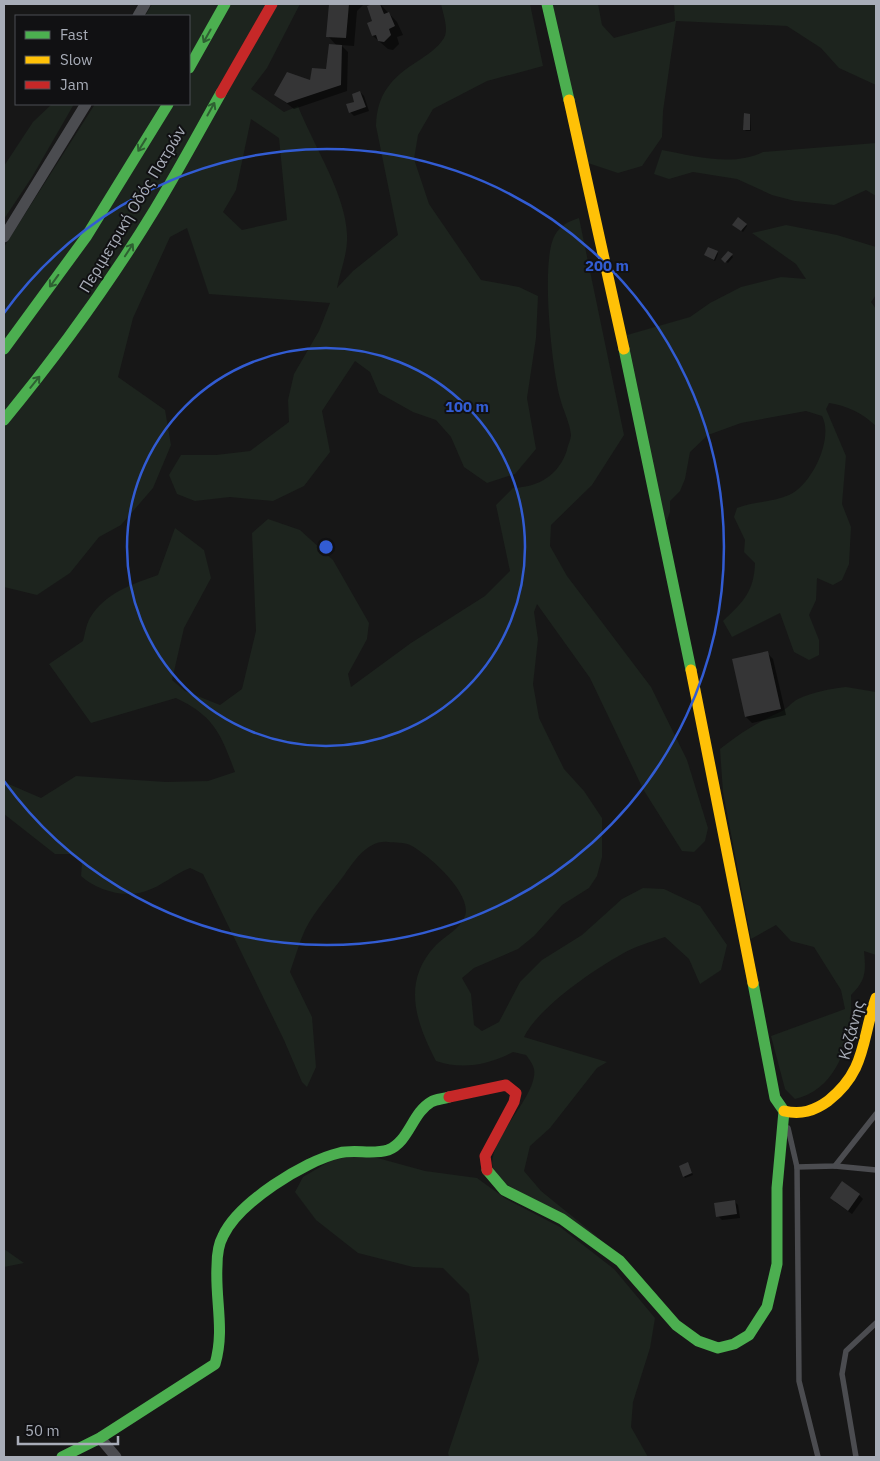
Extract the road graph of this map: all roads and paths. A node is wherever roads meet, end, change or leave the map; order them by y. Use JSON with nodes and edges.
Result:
{"nodes":[{"id":1,"x":146,"y":4,"type":"edge"},
{"id":2,"x":225,"y":4,"type":"edge"},
{"id":3,"x":272,"y":4,"type":"edge"},
{"id":4,"x":547,"y":4,"type":"edge"},
{"id":5,"x":139,"y":15,"type":"edge"},
{"id":6,"x":190,"y":66,"type":"edge"},
{"id":7,"x":85,"y":105,"type":"edge"},
{"id":8,"x":167,"y":105,"type":"edge"},
{"id":9,"x":4,"y":237,"type":"edge"},
{"id":10,"x":4,"y":348,"type":"edge"},
{"id":11,"x":4,"y":420,"type":"edge"},
{"id":12,"x":876,"y":998,"type":"edge"},
{"id":13,"x":784,"y":1111,"type":"junction"},
{"id":14,"x":876,"y":1114,"type":"edge"},
{"id":15,"x":797,"y":1166,"type":"junction"},
{"id":16,"x":835,"y":1166,"type":"junction"},
{"id":17,"x":876,"y":1170,"type":"edge"},
{"id":18,"x":876,"y":1323,"type":"edge"},
{"id":19,"x":100,"y":1438,"type":"junction"},
{"id":20,"x":62,"y":1457,"type":"edge"},
{"id":21,"x":116,"y":1457,"type":"edge"},
{"id":22,"x":818,"y":1457,"type":"edge"},
{"id":23,"x":856,"y":1457,"type":"edge"}],
"edges":[{"from":1,"to":5,"type":"street"},
{"from":2,"to":6,"type":"main road","one_way":true},
{"from":11,"to":3,"type":"main road","name":"Περιμετρική Οδός Πατρών","one_way":true},
{"from":4,"to":13,"type":"main road"},
{"from":7,"to":9,"type":"street"},
{"from":8,"to":10,"type":"main road","name":"Περιμετρική Οδός Πατρών","one_way":true},
{"from":12,"to":13,"type":"main road","name":"Κοζάνης"},
{"from":13,"to":15,"type":"lane"},
{"from":13,"to":19,"type":"main road"},
{"from":14,"to":16,"type":"lane"},
{"from":15,"to":16,"type":"lane"},
{"from":15,"to":22,"type":"lane"},
{"from":16,"to":17,"type":"lane"},
{"from":18,"to":23,"type":"lane"},
{"from":19,"to":20,"type":"main road"},
{"from":19,"to":21,"type":"street"}]}
